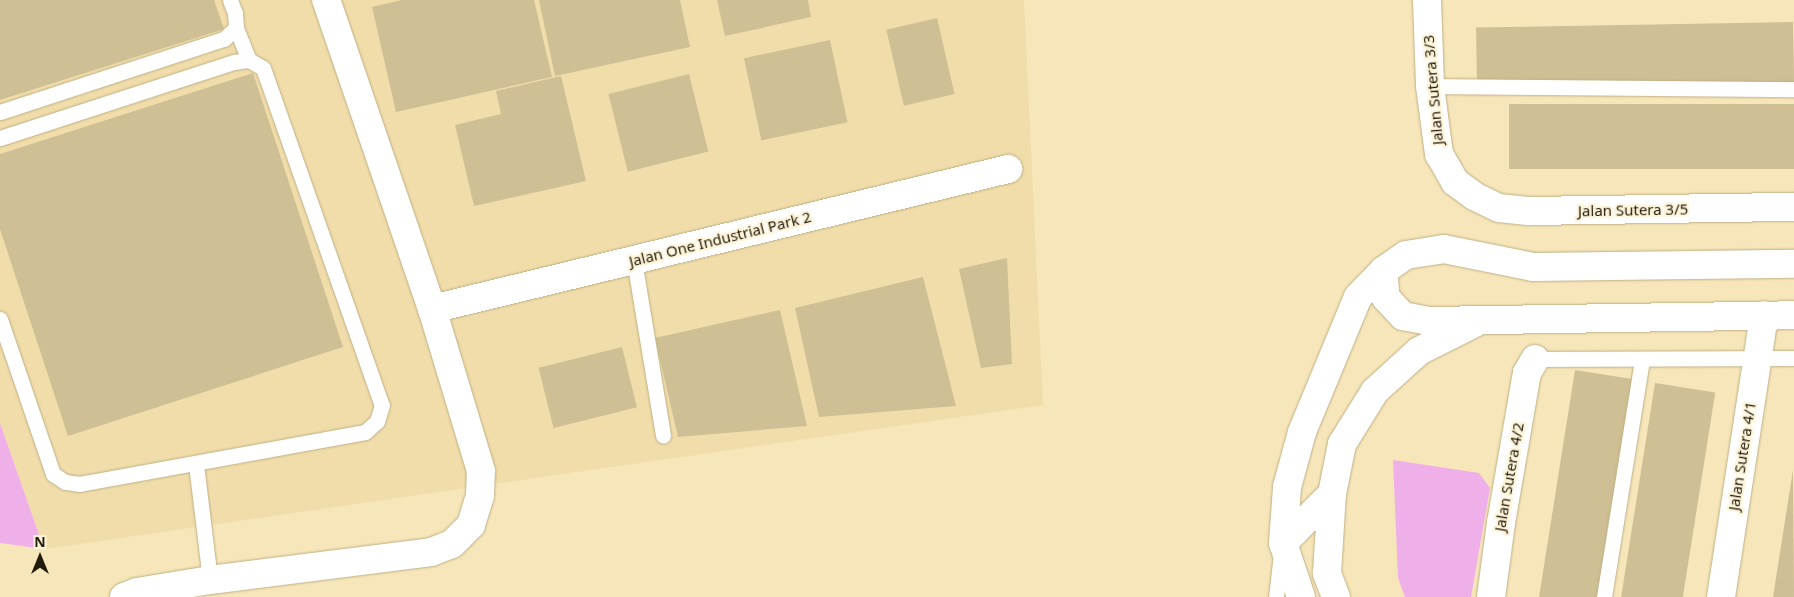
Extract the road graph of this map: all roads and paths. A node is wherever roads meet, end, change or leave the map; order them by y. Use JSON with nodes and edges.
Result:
{"nodes":[{"id":1,"x":230,"y":0,"type":"edge"},
{"id":2,"x":326,"y":0,"type":"edge"},
{"id":3,"x":1427,"y":0,"type":"edge"},
{"id":4,"x":236,"y":28,"type":"junction"},
{"id":5,"x":249,"y":60,"type":"junction"},
{"id":6,"x":1430,"y":86,"type":"junction"},
{"id":7,"x":1794,"y":89,"type":"edge"},
{"id":8,"x":0,"y":112,"type":"edge"},
{"id":9,"x":0,"y":138,"type":"edge"},
{"id":10,"x":1008,"y":169,"type":"dead end"},
{"id":11,"x":1474,"y":196,"type":"joint"},
{"id":12,"x":1794,"y":207,"type":"edge"},
{"id":13,"x":634,"y":260,"type":"junction"},
{"id":14,"x":1794,"y":264,"type":"edge"},
{"id":15,"x":1383,"y":272,"type":"junction"},
{"id":16,"x":432,"y":310,"type":"junction"},
{"id":17,"x":1764,"y":315,"type":"junction"},
{"id":18,"x":1794,"y":315,"type":"edge"},
{"id":19,"x":0,"y":319,"type":"edge"},
{"id":20,"x":1483,"y":319,"type":"junction"},
{"id":21,"x":1642,"y":358,"type":"junction"},
{"id":22,"x":1757,"y":358,"type":"junction"},
{"id":23,"x":1794,"y":358,"type":"edge"},
{"id":24,"x":1535,"y":359,"type":"joint"},
{"id":25,"x":663,"y":436,"type":"dead end"},
{"id":26,"x":196,"y":464,"type":"junction"},
{"id":27,"x":1332,"y":494,"type":"junction"},
{"id":28,"x":1283,"y":543,"type":"junction"},
{"id":29,"x":210,"y":580,"type":"junction"},
{"id":30,"x":124,"y":597,"type":"edge"},
{"id":31,"x":1276,"y":597,"type":"edge"},
{"id":32,"x":1301,"y":597,"type":"edge"},
{"id":33,"x":1336,"y":597,"type":"edge"},
{"id":34,"x":1491,"y":597,"type":"edge"},
{"id":35,"x":1604,"y":597,"type":"edge"},
{"id":36,"x":1721,"y":597,"type":"edge"}],
"edges":[{"from":1,"to":4,"type":"lane"},
{"from":2,"to":16,"type":"street"},
{"from":3,"to":6,"type":"street","name":"Jalan Sutera 3/3"},
{"from":4,"to":5,"type":"lane"},
{"from":4,"to":8,"type":"lane"},
{"from":5,"to":9,"type":"lane"},
{"from":5,"to":26,"type":"lane"},
{"from":6,"to":7,"type":"lane"},
{"from":6,"to":11,"type":"street","name":"Jalan Sutera 3/3"},
{"from":10,"to":13,"type":"street","name":"Jalan One Industrial Park 2"},
{"from":11,"to":12,"type":"street","name":"Jalan Sutera 3/5"},
{"from":13,"to":16,"type":"street","name":"Jalan One Industrial Park 2"},
{"from":13,"to":25,"type":"lane"},
{"from":14,"to":15,"type":"street"},
{"from":15,"to":20,"type":"street"},
{"from":15,"to":28,"type":"street"},
{"from":16,"to":29,"type":"street"},
{"from":17,"to":18,"type":"street"},
{"from":17,"to":20,"type":"street"},
{"from":17,"to":22,"type":"street","name":"Jalan Sutera 4/1"},
{"from":19,"to":26,"type":"lane"},
{"from":20,"to":27,"type":"street"},
{"from":21,"to":22,"type":"lane"},
{"from":21,"to":24,"type":"lane"},
{"from":21,"to":35,"type":"lane"},
{"from":22,"to":23,"type":"lane"},
{"from":22,"to":36,"type":"street","name":"Jalan Sutera 4/1"},
{"from":24,"to":34,"type":"street","name":"Jalan Sutera 4/2"},
{"from":26,"to":29,"type":"lane"},
{"from":27,"to":28,"type":"street"},
{"from":27,"to":33,"type":"street"},
{"from":28,"to":31,"type":"lane"},
{"from":28,"to":32,"type":"street"},
{"from":29,"to":30,"type":"street"}]}
